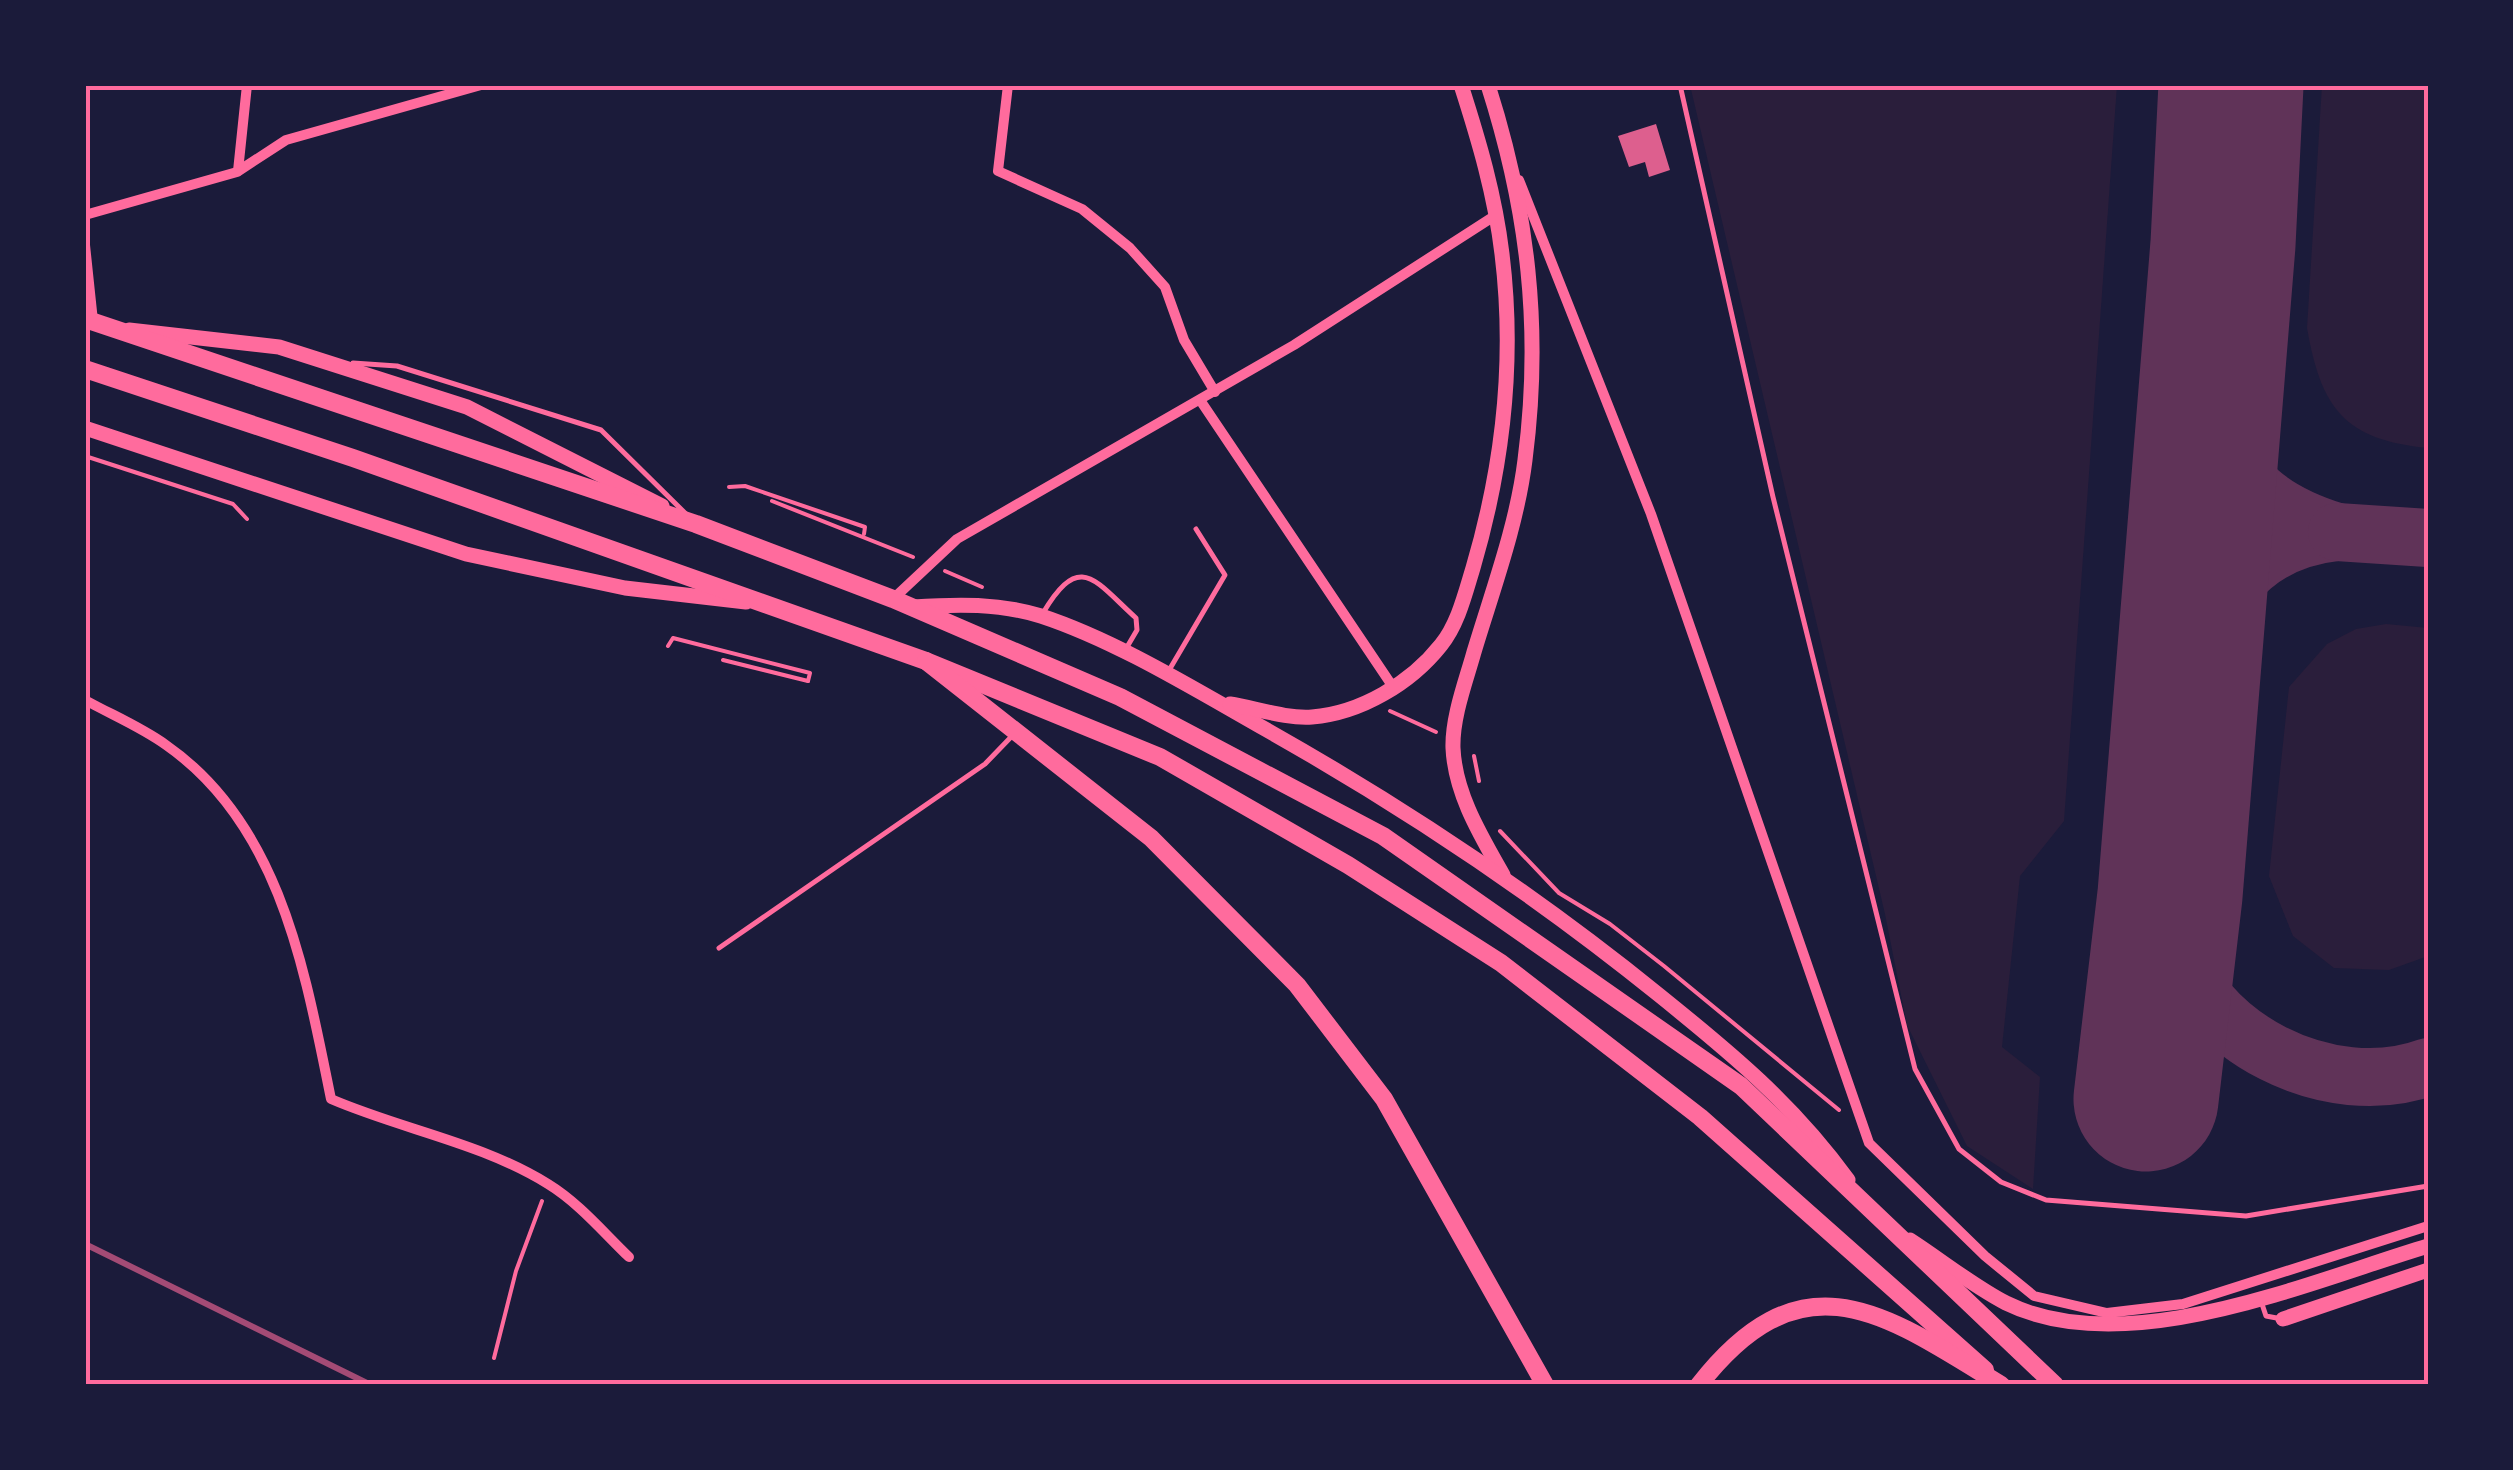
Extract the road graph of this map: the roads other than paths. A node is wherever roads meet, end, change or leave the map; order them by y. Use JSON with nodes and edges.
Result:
{"nodes":[{"id":1,"x":247,"y":85,"type":"edge"},
{"id":2,"x":481,"y":85,"type":"edge"},
{"id":3,"x":1008,"y":85,"type":"edge"},
{"id":4,"x":1461,"y":85,"type":"edge"},
{"id":5,"x":1488,"y":85,"type":"edge"},
{"id":6,"x":1680,"y":85,"type":"edge"},
{"id":7,"x":1514,"y":168,"type":"junction"},
{"id":8,"x":238,"y":171,"type":"junction"},
{"id":9,"x":85,"y":215,"type":"edge"},
{"id":10,"x":1496,"y":215,"type":"junction"},
{"id":11,"x":85,"y":245,"type":"edge"},
{"id":12,"x":96,"y":324,"type":"edge"},
{"id":13,"x":326,"y":362,"type":"junction"},
{"id":14,"x":85,"y":369,"type":"edge"},
{"id":15,"x":1214,"y":392,"type":"junction"},
{"id":16,"x":1200,"y":400,"type":"junction"},
{"id":17,"x":85,"y":428,"type":"edge"},
{"id":18,"x":696,"y":524,"type":"junction"},
{"id":19,"x":1196,"y":530,"type":"dead end"},
{"id":20,"x":893,"y":598,"type":"junction"},
{"id":21,"x":766,"y":604,"type":"junction"},
{"id":22,"x":914,"y":607,"type":"junction"},
{"id":23,"x":1041,"y":616,"type":"junction"},
{"id":24,"x":1122,"y":654,"type":"junction"},
{"id":25,"x":926,"y":661,"type":"junction"},
{"id":26,"x":1166,"y":674,"type":"junction"},
{"id":27,"x":1393,"y":687,"type":"junction"},
{"id":28,"x":85,"y":700,"type":"edge"},
{"id":29,"x":1219,"y":703,"type":"junction"},
{"id":30,"x":1014,"y":734,"type":"junction"},
{"id":31,"x":1505,"y":878,"type":"junction"},
{"id":32,"x":719,"y":948,"type":"dead end"},
{"id":33,"x":2428,"y":1186,"type":"edge"},
{"id":34,"x":1872,"y":1214,"type":"junction"},
{"id":35,"x":2428,"y":1226,"type":"edge"},
{"id":36,"x":2428,"y":1246,"type":"edge"},
{"id":37,"x":629,"y":1257,"type":"dead end"},
{"id":38,"x":2428,"y":1270,"type":"edge"},
{"id":39,"x":2265,"y":1294,"type":"junction"},
{"id":40,"x":2282,"y":1319,"type":"joint"},
{"id":41,"x":1546,"y":1385,"type":"edge"},
{"id":42,"x":1699,"y":1385,"type":"edge"},
{"id":43,"x":2002,"y":1385,"type":"edge"},
{"id":44,"x":2055,"y":1385,"type":"edge"}],
"edges":[{"from":1,"to":8,"type":"street"},
{"from":2,"to":8,"type":"street"},
{"from":3,"to":15,"type":"street"},
{"from":4,"to":10,"type":"main road"},
{"from":5,"to":7,"type":"main road"},
{"from":6,"to":33,"type":"lane"},
{"from":7,"to":31,"type":"main road"},
{"from":7,"to":35,"type":"street"},
{"from":8,"to":9,"type":"street"},
{"from":10,"to":15,"type":"street"},
{"from":10,"to":27,"type":"main road"},
{"from":11,"to":12,"type":"street"},
{"from":12,"to":13,"type":"main road"},
{"from":12,"to":18,"type":"main road"},
{"from":13,"to":18,"type":"main road"},
{"from":13,"to":18,"type":"lane"},
{"from":14,"to":21,"type":"main road"},
{"from":15,"to":16,"type":"street"},
{"from":16,"to":20,"type":"street"},
{"from":16,"to":27,"type":"street"},
{"from":17,"to":21,"type":"main road"},
{"from":18,"to":20,"type":"main road"},
{"from":19,"to":26,"type":"lane"},
{"from":20,"to":22,"type":"main road"},
{"from":21,"to":25,"type":"main road"},
{"from":22,"to":23,"type":"main road"},
{"from":22,"to":34,"type":"main road"},
{"from":23,"to":24,"type":"main road"},
{"from":23,"to":24,"type":"lane"},
{"from":24,"to":26,"type":"main road"},
{"from":25,"to":30,"type":"main road"},
{"from":25,"to":43,"type":"main road"},
{"from":26,"to":29,"type":"main road"},
{"from":27,"to":29,"type":"main road"},
{"from":28,"to":37,"type":"street"},
{"from":29,"to":31,"type":"main road"},
{"from":30,"to":32,"type":"lane"},
{"from":30,"to":41,"type":"main road"},
{"from":31,"to":34,"type":"main road"},
{"from":34,"to":39,"type":"main road"},
{"from":34,"to":44,"type":"main road"},
{"from":36,"to":39,"type":"main road"},
{"from":38,"to":40,"type":"main road"},
{"from":39,"to":40,"type":"lane"},
{"from":42,"to":43,"type":"main road"}]}
